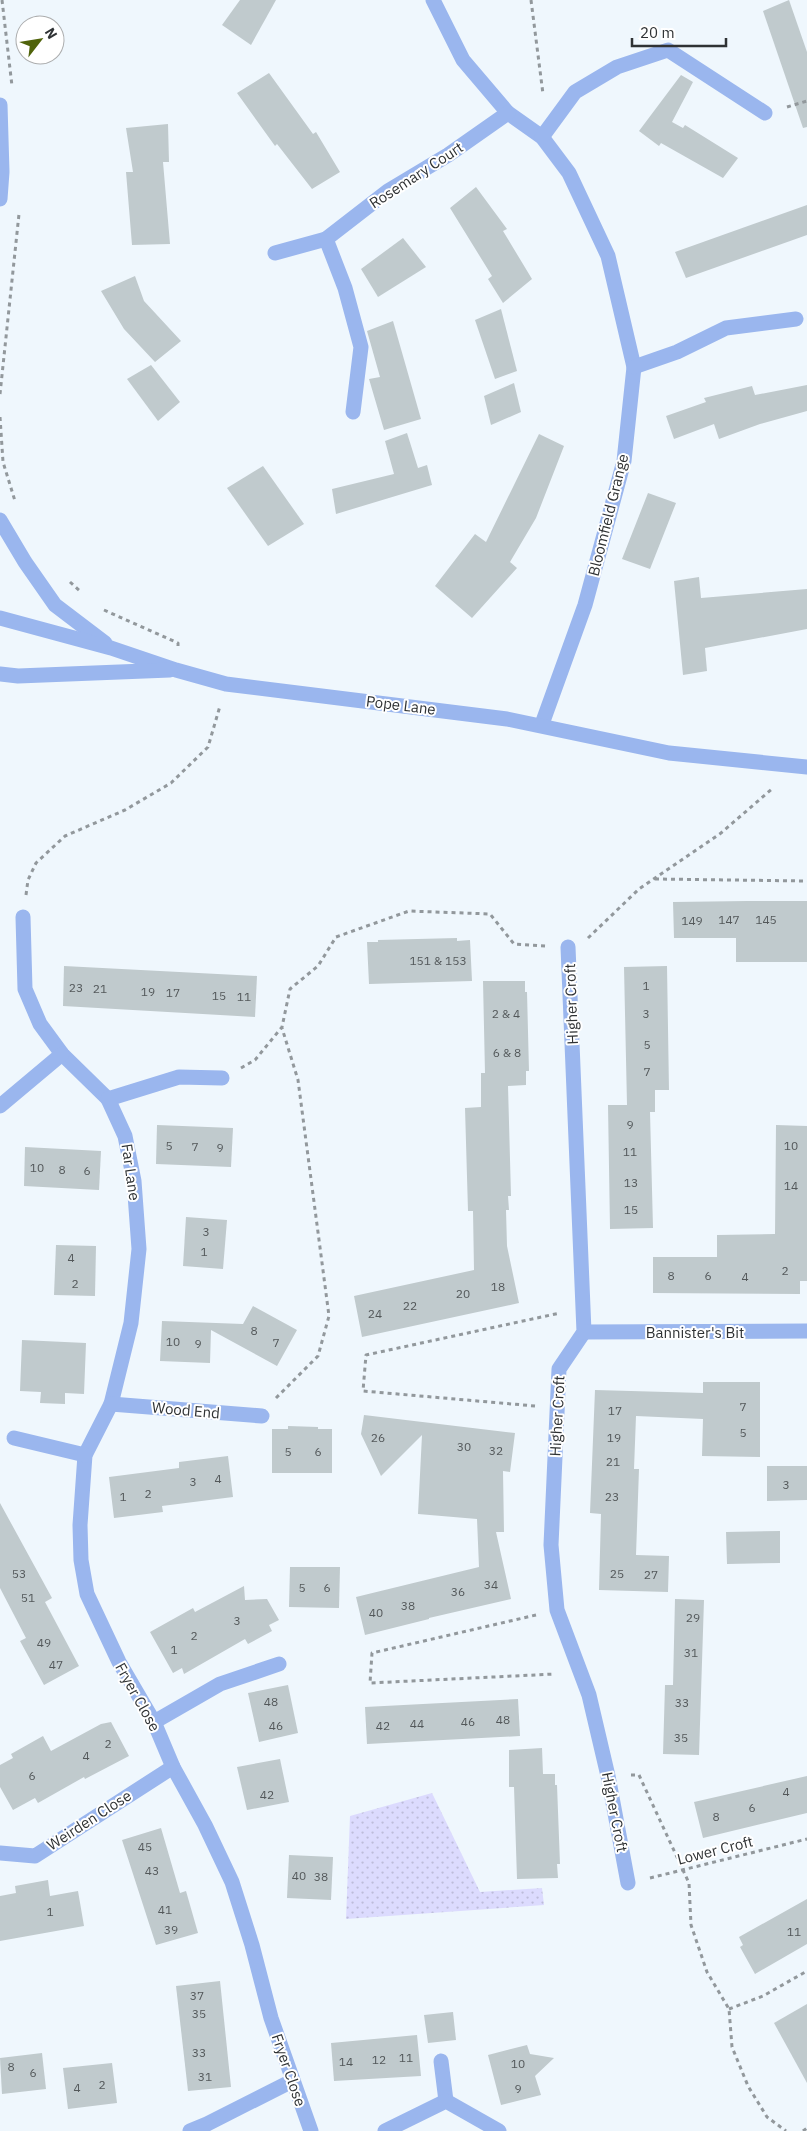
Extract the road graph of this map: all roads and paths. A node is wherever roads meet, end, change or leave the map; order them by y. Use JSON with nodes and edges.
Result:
{"nodes":[{"id":1,"x":433,"y":0,"type":"edge"},
{"id":2,"x":531,"y":0,"type":"edge"},
{"id":3,"x":543,"y":98,"type":"dead end"},
{"id":4,"x":0,"y":105,"type":"edge"},
{"id":5,"x":508,"y":113,"type":"junction"},
{"id":6,"x":765,"y":113,"type":"dead end"},
{"id":7,"x":542,"y":136,"type":"junction"},
{"id":8,"x":0,"y":199,"type":"edge"},
{"id":9,"x":326,"y":239,"type":"junction"},
{"id":10,"x":275,"y":253,"type":"dead end"},
{"id":11,"x":796,"y":319,"type":"dead end"},
{"id":12,"x":634,"y":367,"type":"junction"},
{"id":13,"x":353,"y":412,"type":"dead end"},
{"id":14,"x":0,"y":416,"type":"edge"},
{"id":15,"x":17,"y":506,"type":"dead end"},
{"id":16,"x":0,"y":520,"type":"edge"},
{"id":17,"x":68,"y":580,"type":"dead end"},
{"id":18,"x":82,"y":594,"type":"dead end"},
{"id":19,"x":96,"y":607,"type":"dead end"},
{"id":20,"x":0,"y":618,"type":"edge"},
{"id":21,"x":111,"y":648,"type":"junction"},
{"id":22,"x":176,"y":670,"type":"junction"},
{"id":23,"x":0,"y":674,"type":"edge"},
{"id":24,"x":226,"y":684,"type":"junction"},
{"id":25,"x":542,"y":724,"type":"junction"},
{"id":26,"x":802,"y":766,"type":"edge"},
{"id":27,"x":654,"y":879,"type":"junction"},
{"id":28,"x":807,"y":881,"type":"edge"},
{"id":29,"x":24,"y":917,"type":"joint"},
{"id":30,"x":568,"y":947,"type":"junction"},
{"id":31,"x":282,"y":1027,"type":"junction"},
{"id":32,"x":62,"y":1054,"type":"junction"},
{"id":33,"x":222,"y":1078,"type":"joint"},
{"id":34,"x":108,"y":1099,"type":"junction"},
{"id":35,"x":0,"y":1106,"type":"edge"},
{"id":36,"x":139,"y":1249,"type":"joint"},
{"id":37,"x":583,"y":1308,"type":"junction"},
{"id":38,"x":807,"y":1331,"type":"edge"},
{"id":39,"x":584,"y":1332,"type":"junction"},
{"id":40,"x":111,"y":1404,"type":"junction"},
{"id":41,"x":557,"y":1408,"type":"junction"},
{"id":42,"x":262,"y":1416,"type":"joint"},
{"id":43,"x":14,"y":1438,"type":"dead end"},
{"id":44,"x":85,"y":1456,"type":"junction"},
{"id":45,"x":557,"y":1610,"type":"junction"},
{"id":46,"x":279,"y":1664,"type":"dead end"},
{"id":47,"x":581,"y":1673,"type":"junction"},
{"id":48,"x":154,"y":1722,"type":"junction"},
{"id":49,"x":173,"y":1767,"type":"junction"},
{"id":50,"x":608,"y":1776,"type":"junction"},
{"id":51,"x":807,"y":1839,"type":"edge"},
{"id":52,"x":0,"y":1853,"type":"edge"},
{"id":53,"x":682,"y":1870,"type":"junction"},
{"id":54,"x":628,"y":1883,"type":"joint"},
{"id":55,"x":807,"y":1971,"type":"edge"},
{"id":56,"x":729,"y":2009,"type":"junction"},
{"id":57,"x":440,"y":2061,"type":"dead end"},
{"id":58,"x":292,"y":2081,"type":"junction"},
{"id":59,"x":446,"y":2101,"type":"junction"},
{"id":60,"x":807,"y":2128,"type":"edge"},
{"id":61,"x":190,"y":2131,"type":"edge"},
{"id":62,"x":311,"y":2131,"type":"edge"},
{"id":63,"x":385,"y":2131,"type":"edge"},
{"id":64,"x":499,"y":2131,"type":"edge"},
{"id":65,"x":786,"y":2131,"type":"edge"},
{"id":66,"x":803,"y":2131,"type":"edge"}],
"edges":[{"from":1,"to":5,"type":"street","name":"Bloomfield Grange"},
{"from":2,"to":3,"type":"path"},
{"from":4,"to":8,"type":"street"},
{"from":5,"to":7,"type":"street","name":"Bloomfield Grange"},
{"from":5,"to":9,"type":"street","name":"Rosemary Court"},
{"from":6,"to":7,"type":"street"},
{"from":7,"to":12,"type":"street","name":"Bloomfield Grange"},
{"from":9,"to":10,"type":"street","name":"Rosemary Court"},
{"from":9,"to":13,"type":"street"},
{"from":11,"to":12,"type":"street"},
{"from":12,"to":25,"type":"street","name":"Bloomfield Grange"},
{"from":14,"to":15,"type":"path"},
{"from":16,"to":21,"type":"street"},
{"from":17,"to":18,"type":"path"},
{"from":19,"to":22,"type":"path"},
{"from":20,"to":21,"type":"street","name":"Pope Lane"},
{"from":21,"to":22,"type":"street","name":"Pope Lane"},
{"from":22,"to":23,"type":"street"},
{"from":22,"to":24,"type":"street","name":"Pope Lane"},
{"from":24,"to":25,"type":"street","name":"Pope Lane"},
{"from":24,"to":29,"type":"path"},
{"from":25,"to":26,"type":"street","name":"Pope Lane"},
{"from":26,"to":27,"type":"path"},
{"from":27,"to":28,"type":"path"},
{"from":27,"to":30,"type":"path"},
{"from":29,"to":32,"type":"street","name":"Far Lane"},
{"from":30,"to":31,"type":"path"},
{"from":30,"to":37,"type":"street","name":"Higher Croft"},
{"from":31,"to":33,"type":"path"},
{"from":31,"to":42,"type":"path"},
{"from":32,"to":34,"type":"street","name":"Far Lane"},
{"from":32,"to":35,"type":"street"},
{"from":33,"to":34,"type":"street"},
{"from":34,"to":36,"type":"street","name":"Far Lane"},
{"from":36,"to":40,"type":"street","name":"Fryer Close"},
{"from":37,"to":39,"type":"street","name":"Higher Croft"},
{"from":37,"to":41,"type":"path"},
{"from":38,"to":39,"type":"street","name":"Bannister's Bit"},
{"from":39,"to":41,"type":"street","name":"Higher Croft"},
{"from":40,"to":42,"type":"street","name":"Wood End"},
{"from":40,"to":44,"type":"street","name":"Fryer Close"},
{"from":41,"to":45,"type":"street","name":"Higher Croft"},
{"from":43,"to":44,"type":"street"},
{"from":44,"to":48,"type":"street","name":"Fryer Close"},
{"from":45,"to":47,"type":"street","name":"Higher Croft"},
{"from":45,"to":47,"type":"path"},
{"from":46,"to":48,"type":"street"},
{"from":47,"to":50,"type":"street","name":"Higher Croft"},
{"from":48,"to":49,"type":"street","name":"Fryer Close"},
{"from":49,"to":52,"type":"street","name":"Weirden Close"},
{"from":49,"to":58,"type":"street","name":"Fryer Close"},
{"from":50,"to":53,"type":"path"},
{"from":50,"to":54,"type":"street","name":"Higher Croft"},
{"from":51,"to":53,"type":"path","name":"Lower Croft"},
{"from":53,"to":54,"type":"path","name":"Lower Croft"},
{"from":53,"to":56,"type":"path"},
{"from":55,"to":56,"type":"path"},
{"from":56,"to":65,"type":"path"},
{"from":57,"to":59,"type":"street"},
{"from":58,"to":61,"type":"street"},
{"from":58,"to":62,"type":"street","name":"Fryer Close"},
{"from":59,"to":63,"type":"street"},
{"from":59,"to":64,"type":"street"},
{"from":60,"to":66,"type":"path"}]}
